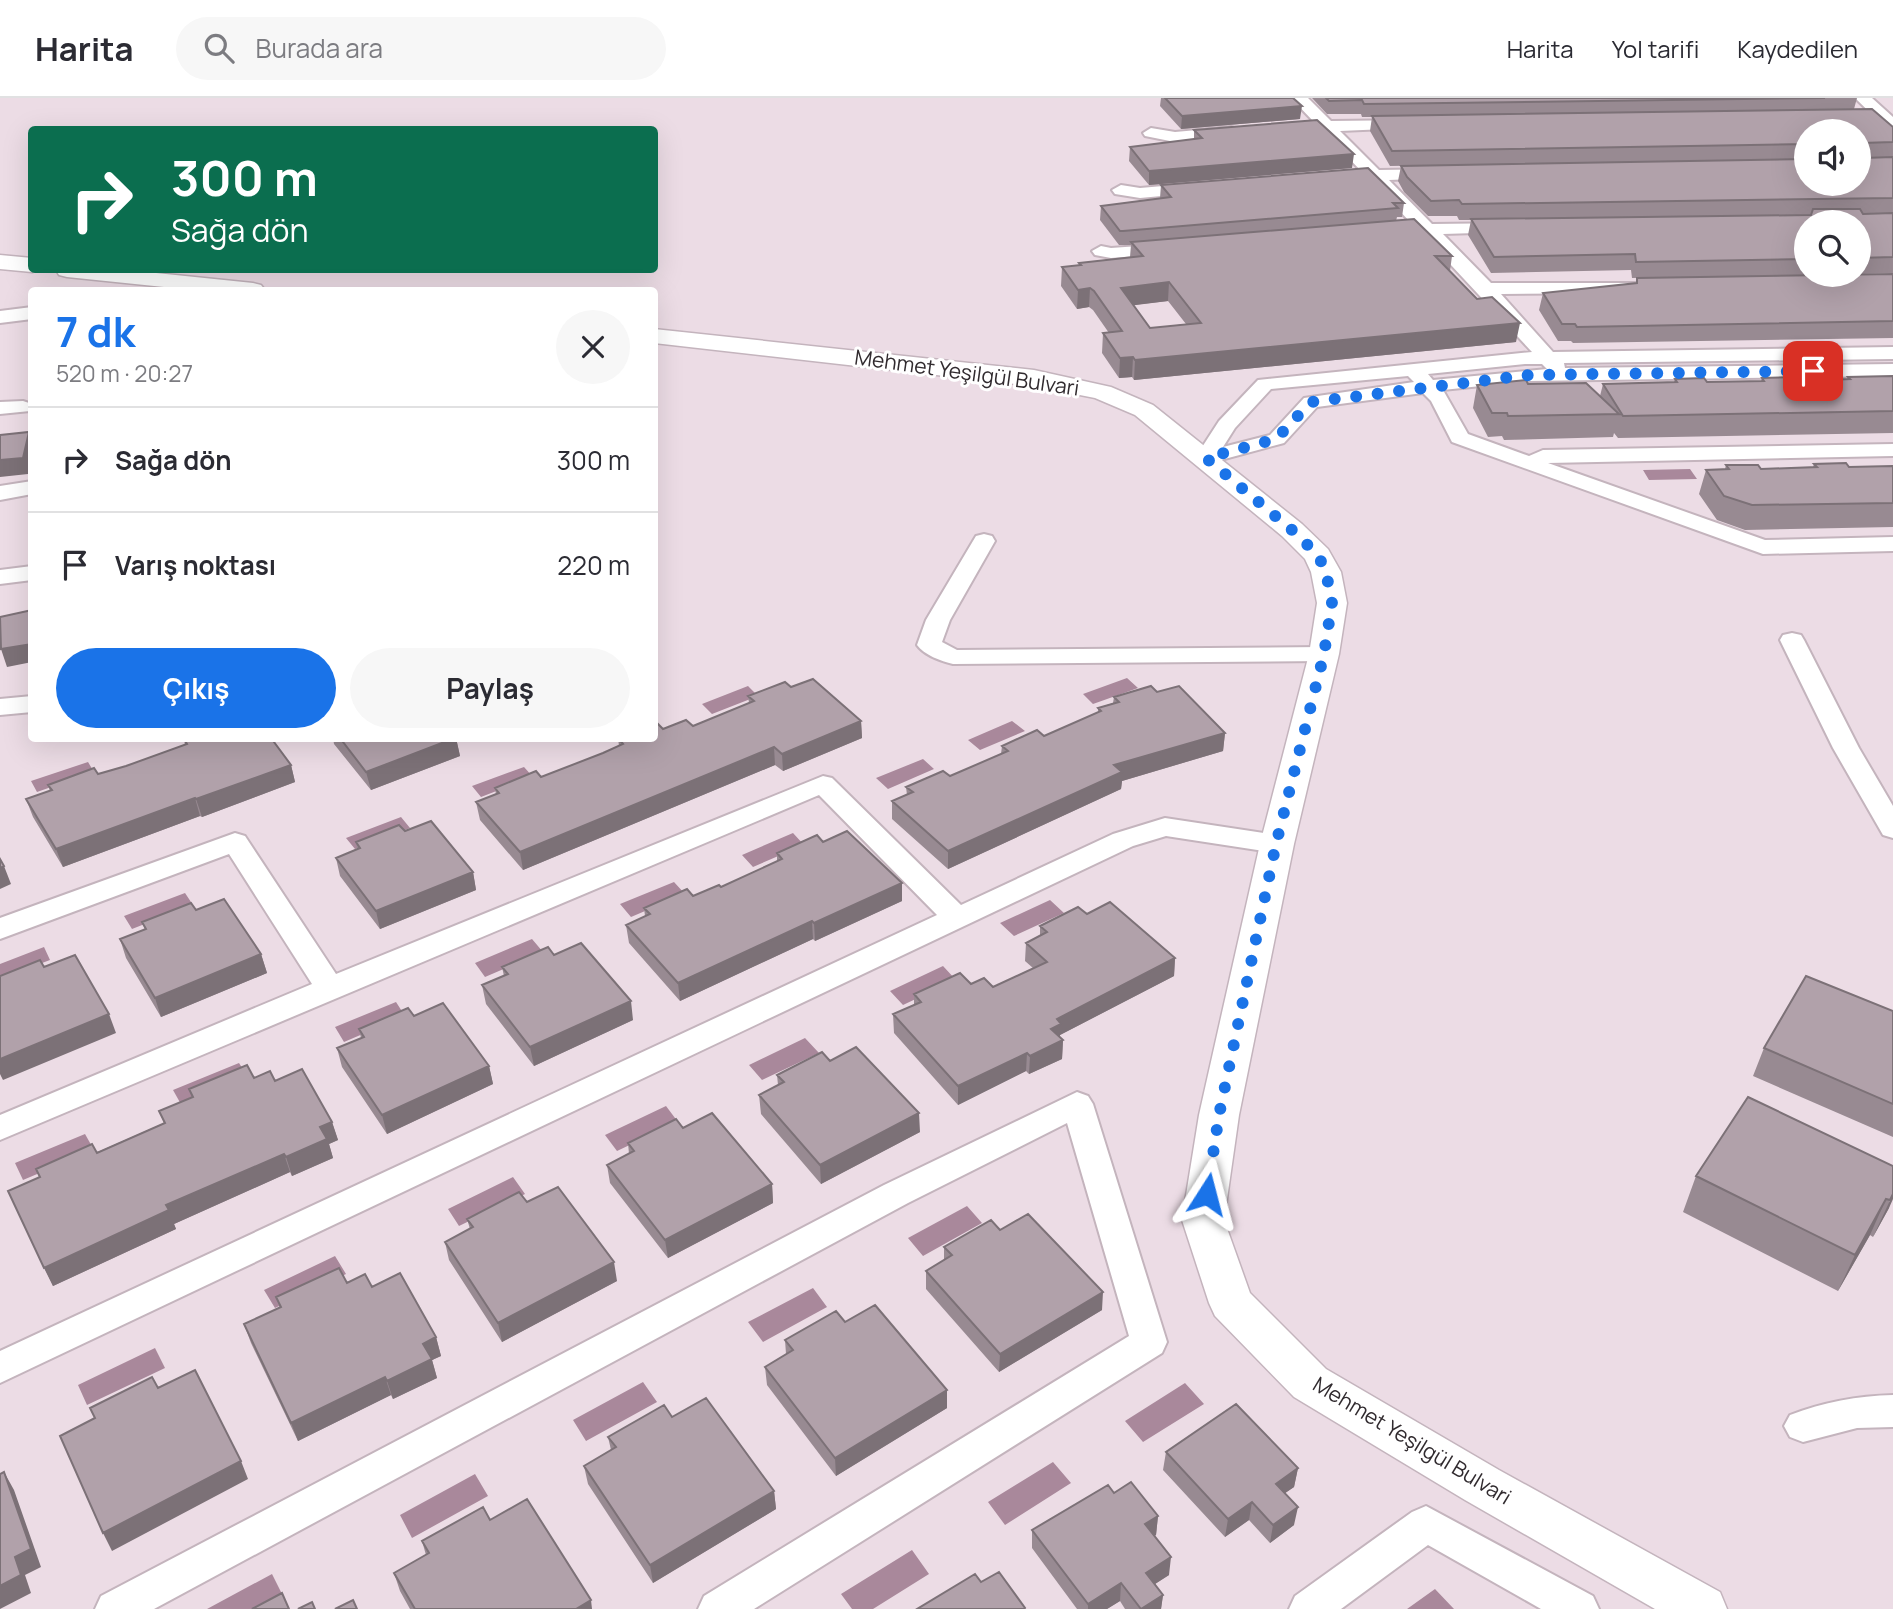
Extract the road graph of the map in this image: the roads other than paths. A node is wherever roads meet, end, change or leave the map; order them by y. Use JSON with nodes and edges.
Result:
{"nodes":[{"id":1,"x":1299,"y":98,"type":"edge"},
{"id":2,"x":1863,"y":98,"type":"edge"},
{"id":3,"x":1854,"y":116,"type":"edge"},
{"id":4,"x":1887,"y":121,"type":"edge"},
{"id":5,"x":1421,"y":123,"type":"edge"},
{"id":6,"x":1325,"y":124,"type":"junction"},
{"id":7,"x":1273,"y":129,"type":"edge"},
{"id":8,"x":1248,"y":131,"type":"edge"},
{"id":9,"x":1151,"y":133,"type":"dead end"},
{"id":10,"x":1457,"y":172,"type":"edge"},
{"id":11,"x":1373,"y":174,"type":"junction"},
{"id":12,"x":1318,"y":178,"type":"edge"},
{"id":13,"x":1209,"y":187,"type":"edge"},
{"id":14,"x":1121,"y":190,"type":"dead end"},
{"id":15,"x":1522,"y":226,"type":"edge"},
{"id":16,"x":1426,"y":228,"type":"junction"},
{"id":17,"x":1371,"y":232,"type":"edge"},
{"id":18,"x":1191,"y":247,"type":"edge"},
{"id":19,"x":1101,"y":251,"type":"dead end"},
{"id":20,"x":0,"y":262,"type":"edge"},
{"id":21,"x":28,"y":265,"type":"edge"},
{"id":22,"x":95,"y":273,"type":"edge"},
{"id":23,"x":1649,"y":286,"type":"edge"},
{"id":24,"x":226,"y":287,"type":"edge"},
{"id":25,"x":1486,"y":289,"type":"junction"},
{"id":26,"x":28,"y":314,"type":"edge"},
{"id":27,"x":0,"y":317,"type":"edge"},
{"id":28,"x":658,"y":336,"type":"edge"},
{"id":29,"x":1893,"y":353,"type":"edge"},
{"id":30,"x":1549,"y":358,"type":"junction"},
{"id":31,"x":1523,"y":367,"type":"junction"},
{"id":32,"x":1414,"y":370,"type":"junction"},
{"id":33,"x":1893,"y":370,"type":"edge"},
{"id":34,"x":1562,"y":375,"type":"junction"},
{"id":35,"x":1429,"y":387,"type":"junction"},
{"id":36,"x":23,"y":407,"type":"dead end"},
{"id":37,"x":0,"y":408,"type":"edge"},
{"id":38,"x":1893,"y":450,"type":"edge"},
{"id":39,"x":1206,"y":458,"type":"junction"},
{"id":40,"x":1532,"y":464,"type":"junction"},
{"id":41,"x":28,"y":488,"type":"edge"},
{"id":42,"x":0,"y":493,"type":"edge"},
{"id":43,"x":984,"y":541,"type":"dead end"},
{"id":44,"x":1893,"y":544,"type":"edge"},
{"id":45,"x":28,"y":574,"type":"edge"},
{"id":46,"x":0,"y":578,"type":"edge"},
{"id":47,"x":1792,"y":640,"type":"dead end"},
{"id":48,"x":1324,"y":654,"type":"junction"},
{"id":49,"x":28,"y":705,"type":"edge"},
{"id":50,"x":0,"y":707,"type":"edge"},
{"id":51,"x":1893,"y":829,"type":"edge"},
{"id":52,"x":1276,"y":844,"type":"junction"},
{"id":53,"x":956,"y":916,"type":"junction"},
{"id":54,"x":0,"y":929,"type":"edge"},
{"id":55,"x":330,"y":988,"type":"junction"},
{"id":56,"x":0,"y":1128,"type":"edge"},
{"id":57,"x":0,"y":1368,"type":"edge"},
{"id":58,"x":1893,"y":1411,"type":"edge"},
{"id":59,"x":1803,"y":1426,"type":"dead end"},
{"id":60,"x":115,"y":1609,"type":"edge"},
{"id":61,"x":718,"y":1609,"type":"edge"},
{"id":62,"x":1309,"y":1609,"type":"edge"},
{"id":63,"x":1579,"y":1609,"type":"edge"},
{"id":64,"x":1702,"y":1609,"type":"edge"}],
"edges":[{"from":1,"to":6,"type":"street"},
{"from":2,"to":4,"type":"street"},
{"from":3,"to":4,"type":"street"},
{"from":5,"to":6,"type":"street"},
{"from":6,"to":7,"type":"street"},
{"from":6,"to":11,"type":"street"},
{"from":8,"to":9,"type":"street"},
{"from":10,"to":11,"type":"street"},
{"from":11,"to":12,"type":"street"},
{"from":11,"to":16,"type":"street"},
{"from":13,"to":14,"type":"street"},
{"from":15,"to":16,"type":"street"},
{"from":16,"to":17,"type":"street"},
{"from":16,"to":25,"type":"street"},
{"from":18,"to":19,"type":"street"},
{"from":20,"to":21,"type":"main road"},
{"from":22,"to":24,"type":"main road"},
{"from":23,"to":25,"type":"street"},
{"from":25,"to":30,"type":"street"},
{"from":26,"to":27,"type":"street"},
{"from":28,"to":39,"type":"main road","name":"Mehmet Yeşilgül Bulvari"},
{"from":29,"to":30,"type":"street"},
{"from":30,"to":31,"type":"street"},
{"from":30,"to":34,"type":"street"},
{"from":31,"to":32,"type":"street"},
{"from":31,"to":34,"type":"street"},
{"from":31,"to":35,"type":"street"},
{"from":32,"to":35,"type":"street"},
{"from":32,"to":39,"type":"street"},
{"from":33,"to":34,"type":"street"},
{"from":35,"to":39,"type":"street"},
{"from":35,"to":40,"type":"street"},
{"from":36,"to":37,"type":"street"},
{"from":38,"to":40,"type":"street"},
{"from":39,"to":48,"type":"main road","name":"Mehmet Yeşilgül Bulvari"},
{"from":40,"to":44,"type":"street"},
{"from":41,"to":42,"type":"street"},
{"from":43,"to":48,"type":"street"},
{"from":45,"to":46,"type":"street"},
{"from":47,"to":51,"type":"street"},
{"from":48,"to":52,"type":"main road","name":"Mehmet Yeşilgül Bulvari"},
{"from":49,"to":50,"type":"street"},
{"from":52,"to":53,"type":"street"},
{"from":52,"to":64,"type":"main road","name":"Mehmet Yeşilgül Bulvari"},
{"from":53,"to":55,"type":"street"},
{"from":53,"to":57,"type":"street"},
{"from":54,"to":55,"type":"street"},
{"from":55,"to":56,"type":"street"},
{"from":58,"to":59,"type":"street"},
{"from":60,"to":61,"type":"street"},
{"from":62,"to":63,"type":"street"}]}
